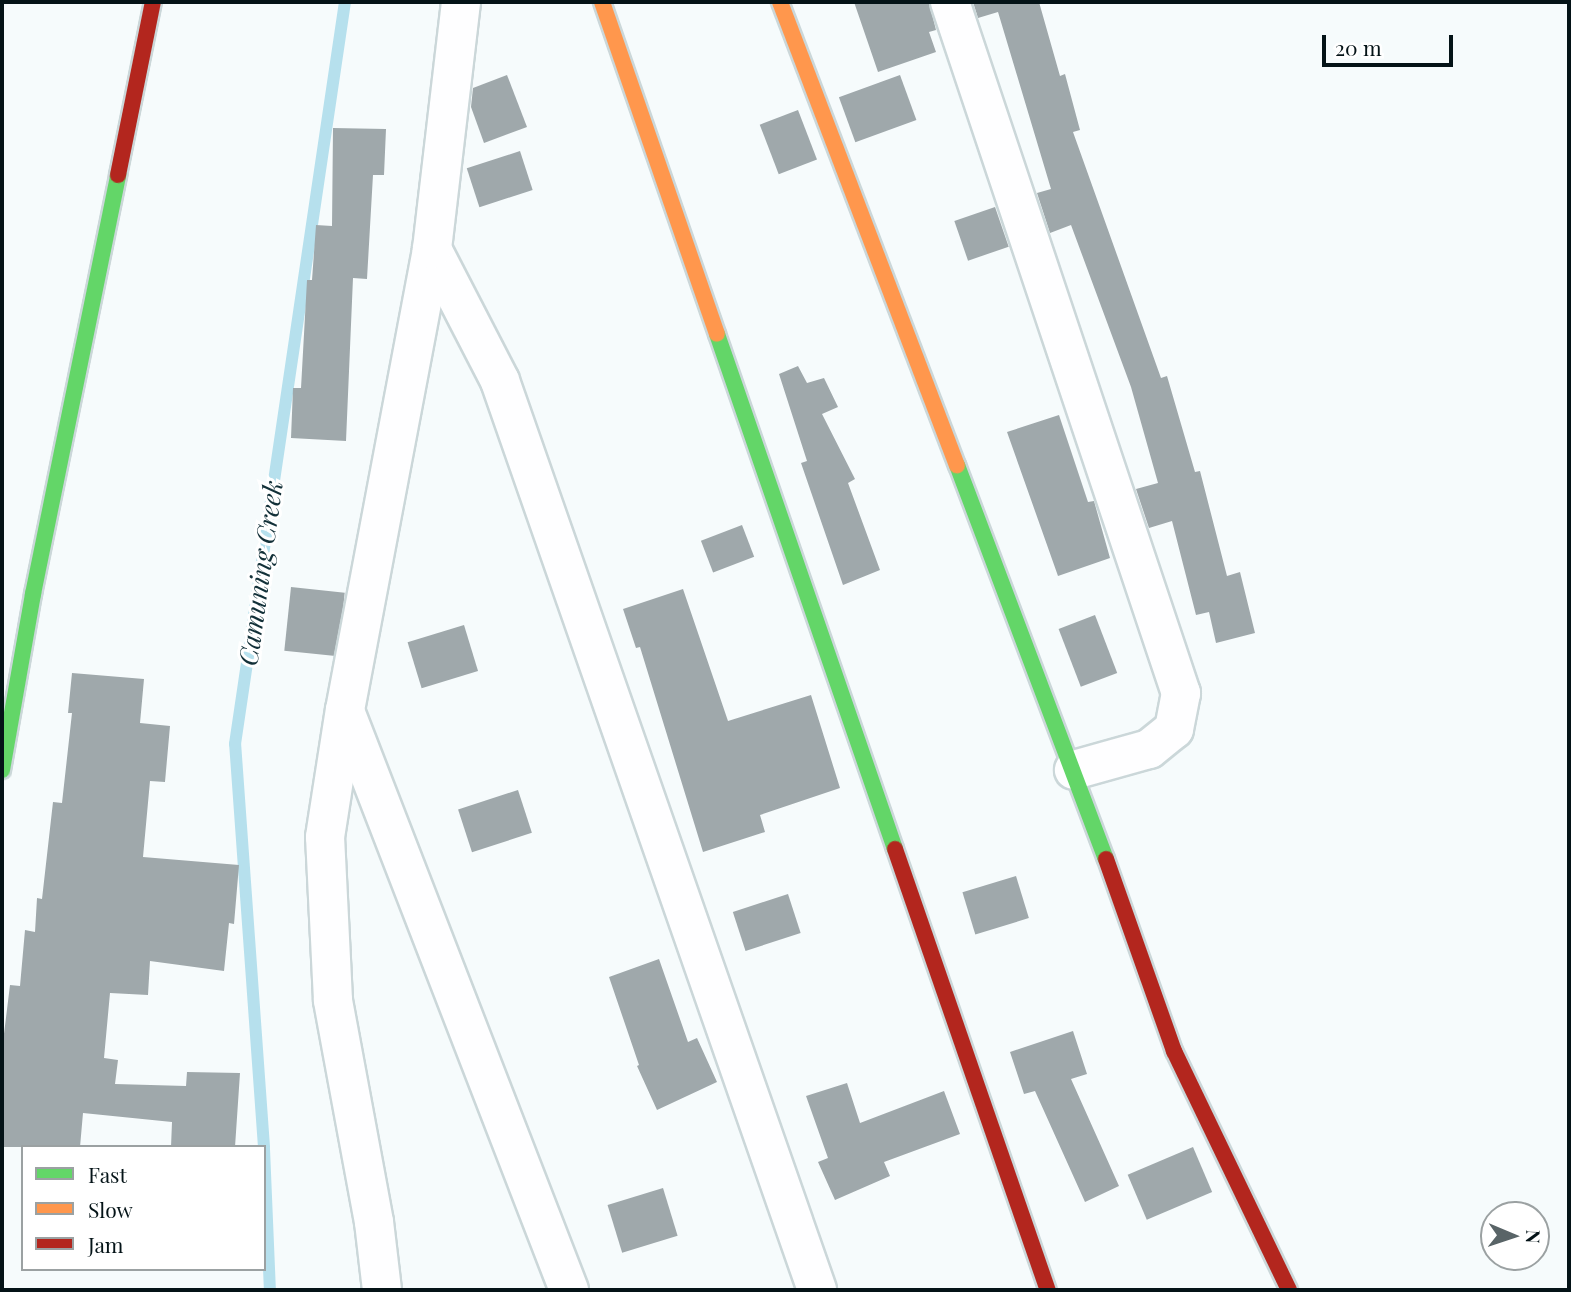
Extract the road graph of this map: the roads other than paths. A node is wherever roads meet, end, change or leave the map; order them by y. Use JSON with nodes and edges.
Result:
{"nodes":[{"id":1,"x":153,"y":2,"type":"edge"},
{"id":2,"x":461,"y":2,"type":"edge"},
{"id":3,"x":602,"y":2,"type":"edge"},
{"id":4,"x":780,"y":2,"type":"edge"},
{"id":5,"x":950,"y":2,"type":"edge"},
{"id":6,"x":432,"y":250,"type":"junction"},
{"id":7,"x":345,"y":710,"type":"junction"},
{"id":8,"x":2,"y":770,"type":"edge"},
{"id":9,"x":1074,"y":770,"type":"junction"},
{"id":10,"x":382,"y":1290,"type":"edge"},
{"id":11,"x":569,"y":1290,"type":"edge"},
{"id":12,"x":817,"y":1290,"type":"edge"},
{"id":13,"x":1048,"y":1290,"type":"edge"},
{"id":14,"x":1289,"y":1290,"type":"edge"}],
"edges":[{"from":1,"to":8,"type":"street"},
{"from":2,"to":6,"type":"street"},
{"from":3,"to":13,"type":"street"},
{"from":4,"to":9,"type":"street"},
{"from":5,"to":9,"type":"street"},
{"from":6,"to":7,"type":"street"},
{"from":6,"to":12,"type":"street"},
{"from":7,"to":10,"type":"street"},
{"from":7,"to":11,"type":"street"},
{"from":9,"to":14,"type":"street"}]}
